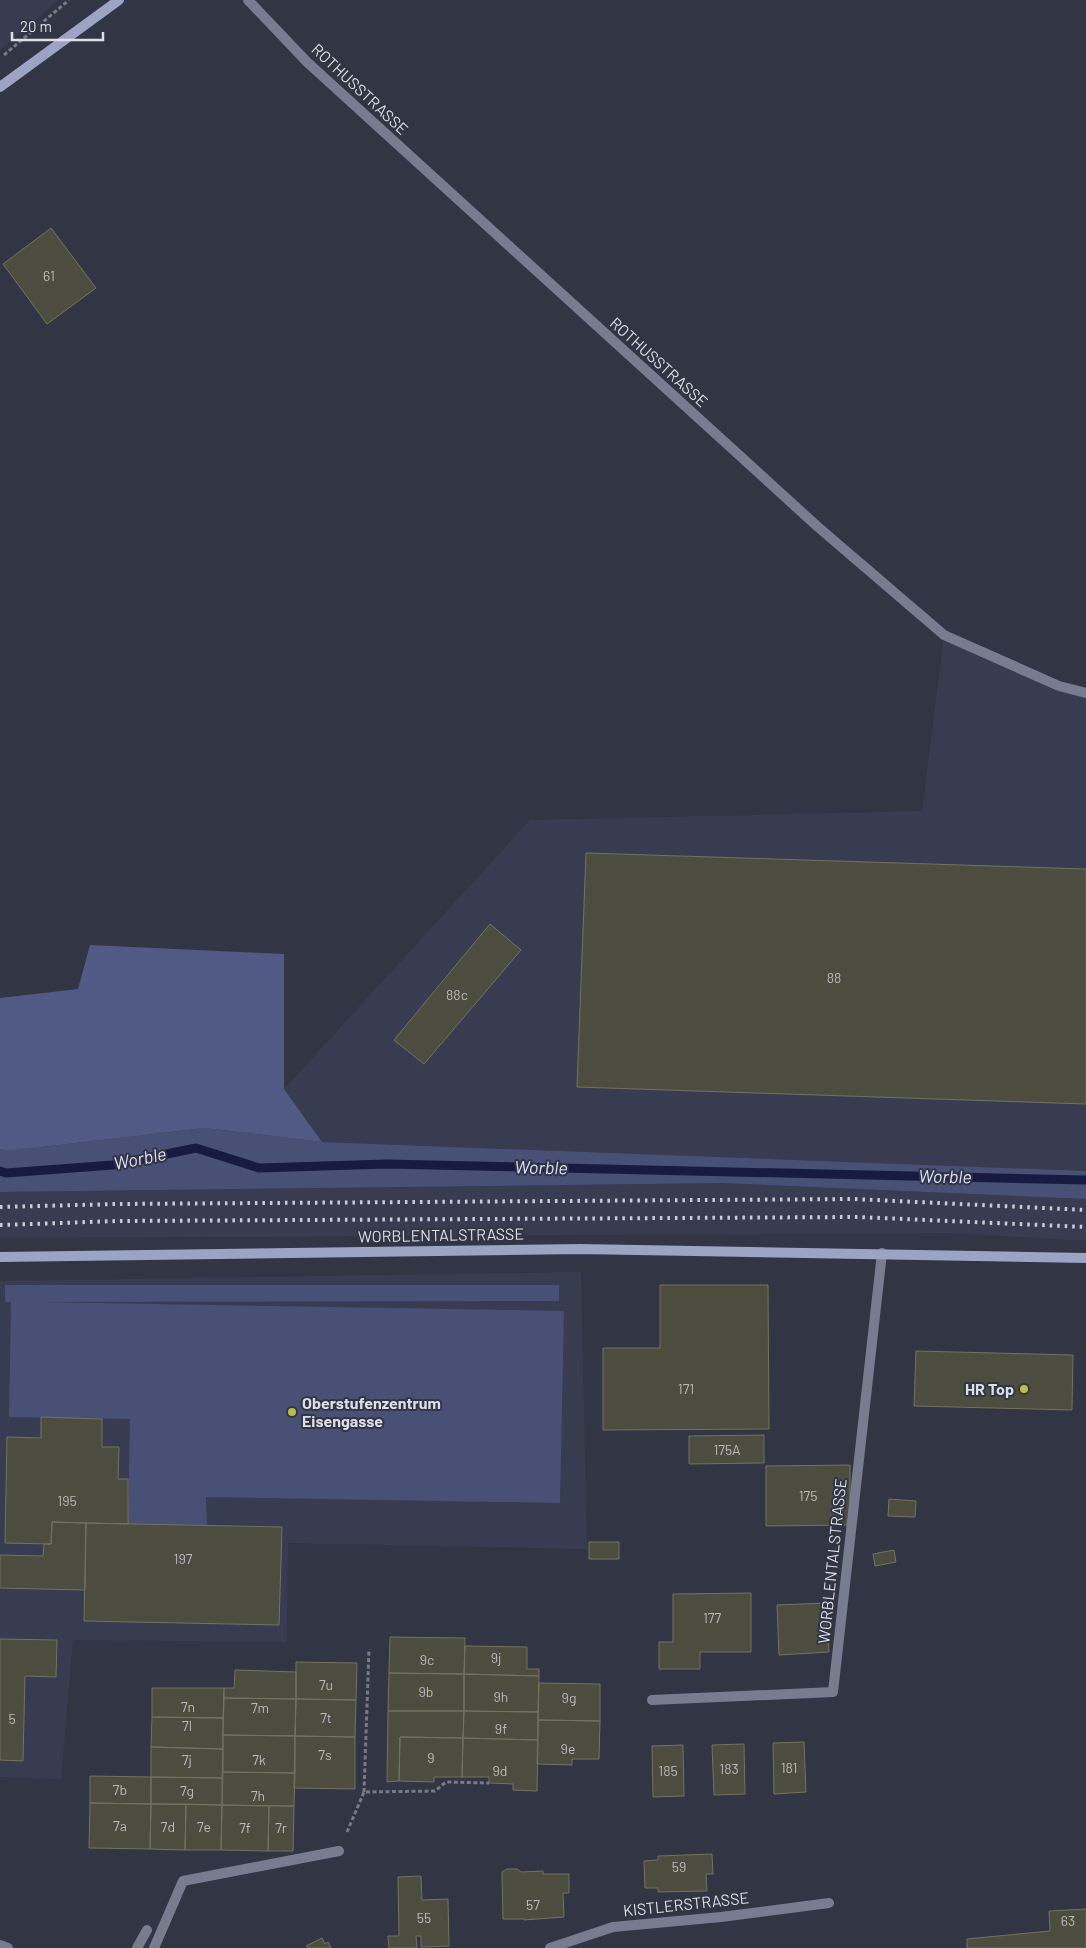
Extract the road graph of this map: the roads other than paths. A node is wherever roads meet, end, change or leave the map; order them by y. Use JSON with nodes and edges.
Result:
{"nodes":[{"id":1,"x":120,"y":0,"type":"edge"},
{"id":2,"x":248,"y":0,"type":"edge"},
{"id":3,"x":0,"y":87,"type":"edge"},
{"id":4,"x":1086,"y":693,"type":"edge"},
{"id":5,"x":882,"y":1253,"type":"junction"},
{"id":6,"x":0,"y":1257,"type":"edge"},
{"id":7,"x":1086,"y":1258,"type":"edge"},
{"id":8,"x":652,"y":1700,"type":"dead end"},
{"id":9,"x":339,"y":1851,"type":"road end"},
{"id":10,"x":829,"y":1903,"type":"dead end"},
{"id":11,"x":148,"y":1930,"type":"dead end"},
{"id":12,"x":0,"y":1945,"type":"edge"},
{"id":13,"x":8,"y":1948,"type":"edge"},
{"id":14,"x":137,"y":1948,"type":"edge"},
{"id":15,"x":154,"y":1948,"type":"edge"},
{"id":16,"x":550,"y":1948,"type":"edge"}],
"edges":[{"from":1,"to":3,"type":"main road"},
{"from":2,"to":4,"type":"street","name":"ROTHUSSTRASSE"},
{"from":5,"to":6,"type":"main road","name":"WORBLENTALSTRASSE"},
{"from":5,"to":7,"type":"main road","name":"WORBLENTALSTRASSE"},
{"from":5,"to":8,"type":"street","name":"WORBLENTALSTRASSE"},
{"from":9,"to":15,"type":"street"},
{"from":10,"to":16,"type":"street","name":"KISTLERSTRASSE"},
{"from":11,"to":14,"type":"street"},
{"from":12,"to":13,"type":"street"}]}
